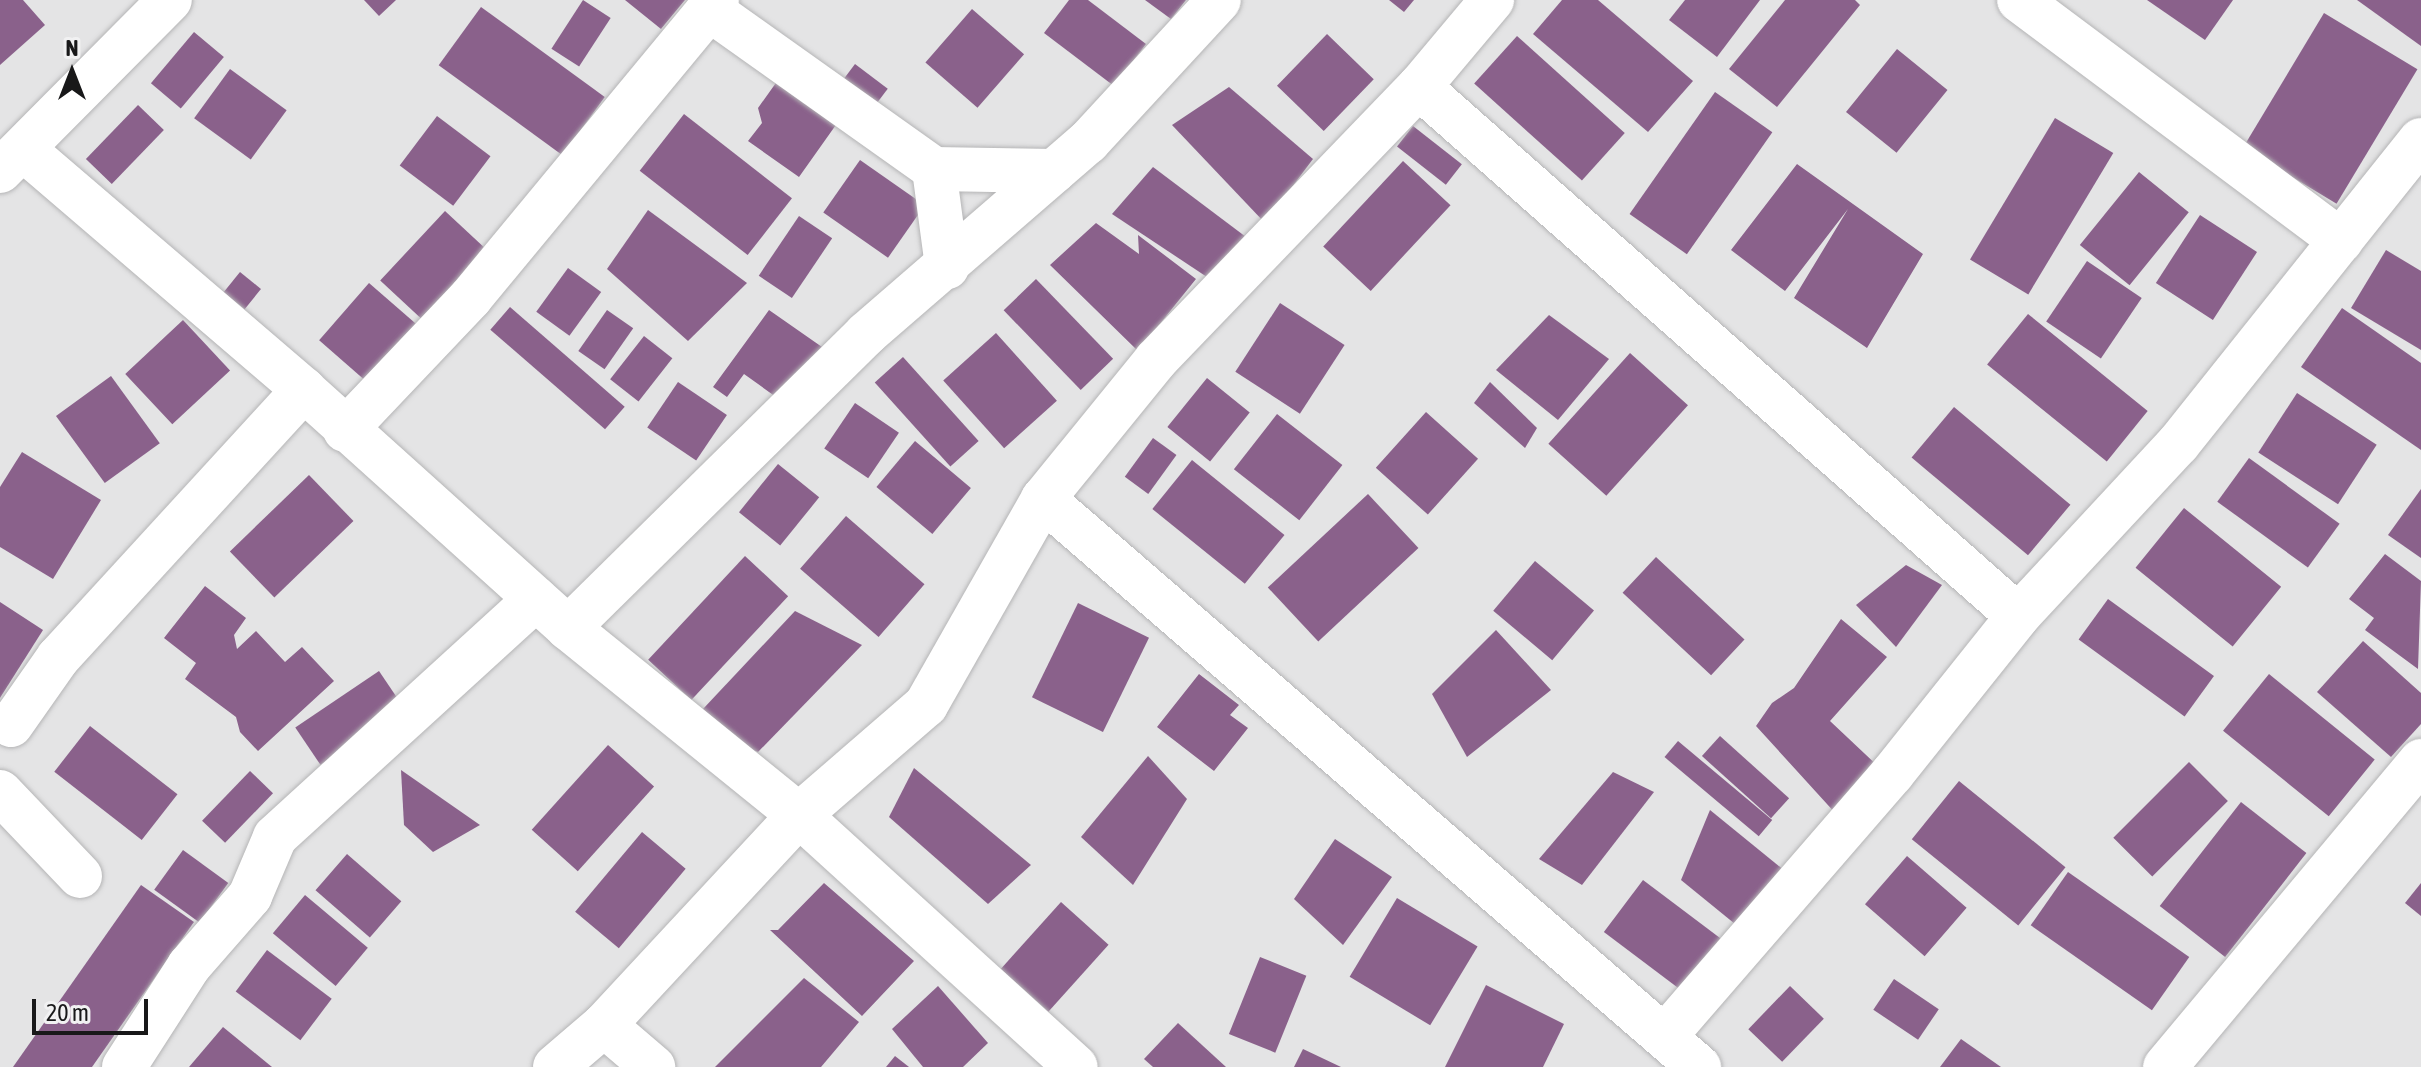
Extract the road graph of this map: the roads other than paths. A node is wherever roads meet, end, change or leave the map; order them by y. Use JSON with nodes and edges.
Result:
{"nodes":[{"id":1,"x":170,"y":0,"type":"edge"},
{"id":2,"x":1219,"y":0,"type":"edge"},
{"id":3,"x":1492,"y":0,"type":"edge"},
{"id":4,"x":2019,"y":0,"type":"edge"},
{"id":5,"x":713,"y":4,"type":"edge"},
{"id":6,"x":1419,"y":87,"type":"junction"},
{"id":7,"x":2421,"y":140,"type":"edge"},
{"id":8,"x":12,"y":160,"type":"edge"},
{"id":9,"x":934,"y":169,"type":"junction"},
{"id":10,"x":1054,"y":171,"type":"junction"},
{"id":11,"x":2341,"y":241,"type":"junction"},
{"id":12,"x":947,"y":267,"type":"junction"},
{"id":13,"x":304,"y":390,"type":"junction"},
{"id":14,"x":345,"y":430,"type":"junction"},
{"id":15,"x":1043,"y":499,"type":"junction"},
{"id":16,"x":536,"y":599,"type":"junction"},
{"id":17,"x":2018,"y":616,"type":"junction"},
{"id":18,"x":568,"y":628,"type":"junction"},
{"id":19,"x":11,"y":725,"type":"dead end"},
{"id":20,"x":2421,"y":761,"type":"edge"},
{"id":21,"x":0,"y":792,"type":"edge"},
{"id":22,"x":799,"y":815,"type":"junction"},
{"id":23,"x":80,"y":876,"type":"dead end"},
{"id":24,"x":604,"y":1025,"type":"junction"},
{"id":25,"x":1665,"y":1036,"type":"junction"},
{"id":26,"x":124,"y":1067,"type":"edge"},
{"id":27,"x":555,"y":1067,"type":"edge"},
{"id":28,"x":653,"y":1067,"type":"edge"},
{"id":29,"x":1076,"y":1067,"type":"edge"},
{"id":30,"x":1699,"y":1067,"type":"edge"},
{"id":31,"x":2165,"y":1067,"type":"edge"}],
"edges":[{"from":1,"to":8,"type":"street"},
{"from":2,"to":10,"type":"street"},
{"from":3,"to":6,"type":"street"},
{"from":4,"to":11,"type":"street"},
{"from":5,"to":9,"type":"street"},
{"from":5,"to":14,"type":"street"},
{"from":6,"to":15,"type":"street"},
{"from":6,"to":17,"type":"street"},
{"from":7,"to":11,"type":"street"},
{"from":8,"to":13,"type":"street"},
{"from":9,"to":10,"type":"street"},
{"from":9,"to":12,"type":"street"},
{"from":10,"to":12,"type":"street"},
{"from":11,"to":17,"type":"street"},
{"from":12,"to":18,"type":"street"},
{"from":13,"to":14,"type":"street"},
{"from":13,"to":19,"type":"street"},
{"from":14,"to":16,"type":"street"},
{"from":15,"to":22,"type":"street"},
{"from":15,"to":25,"type":"street"},
{"from":16,"to":18,"type":"street"},
{"from":16,"to":26,"type":"street"},
{"from":17,"to":25,"type":"street"},
{"from":18,"to":22,"type":"street"},
{"from":20,"to":31,"type":"street"},
{"from":21,"to":23,"type":"street"},
{"from":22,"to":24,"type":"street"},
{"from":22,"to":29,"type":"street"},
{"from":24,"to":27,"type":"street"},
{"from":24,"to":28,"type":"street"},
{"from":25,"to":30,"type":"street"}]}
